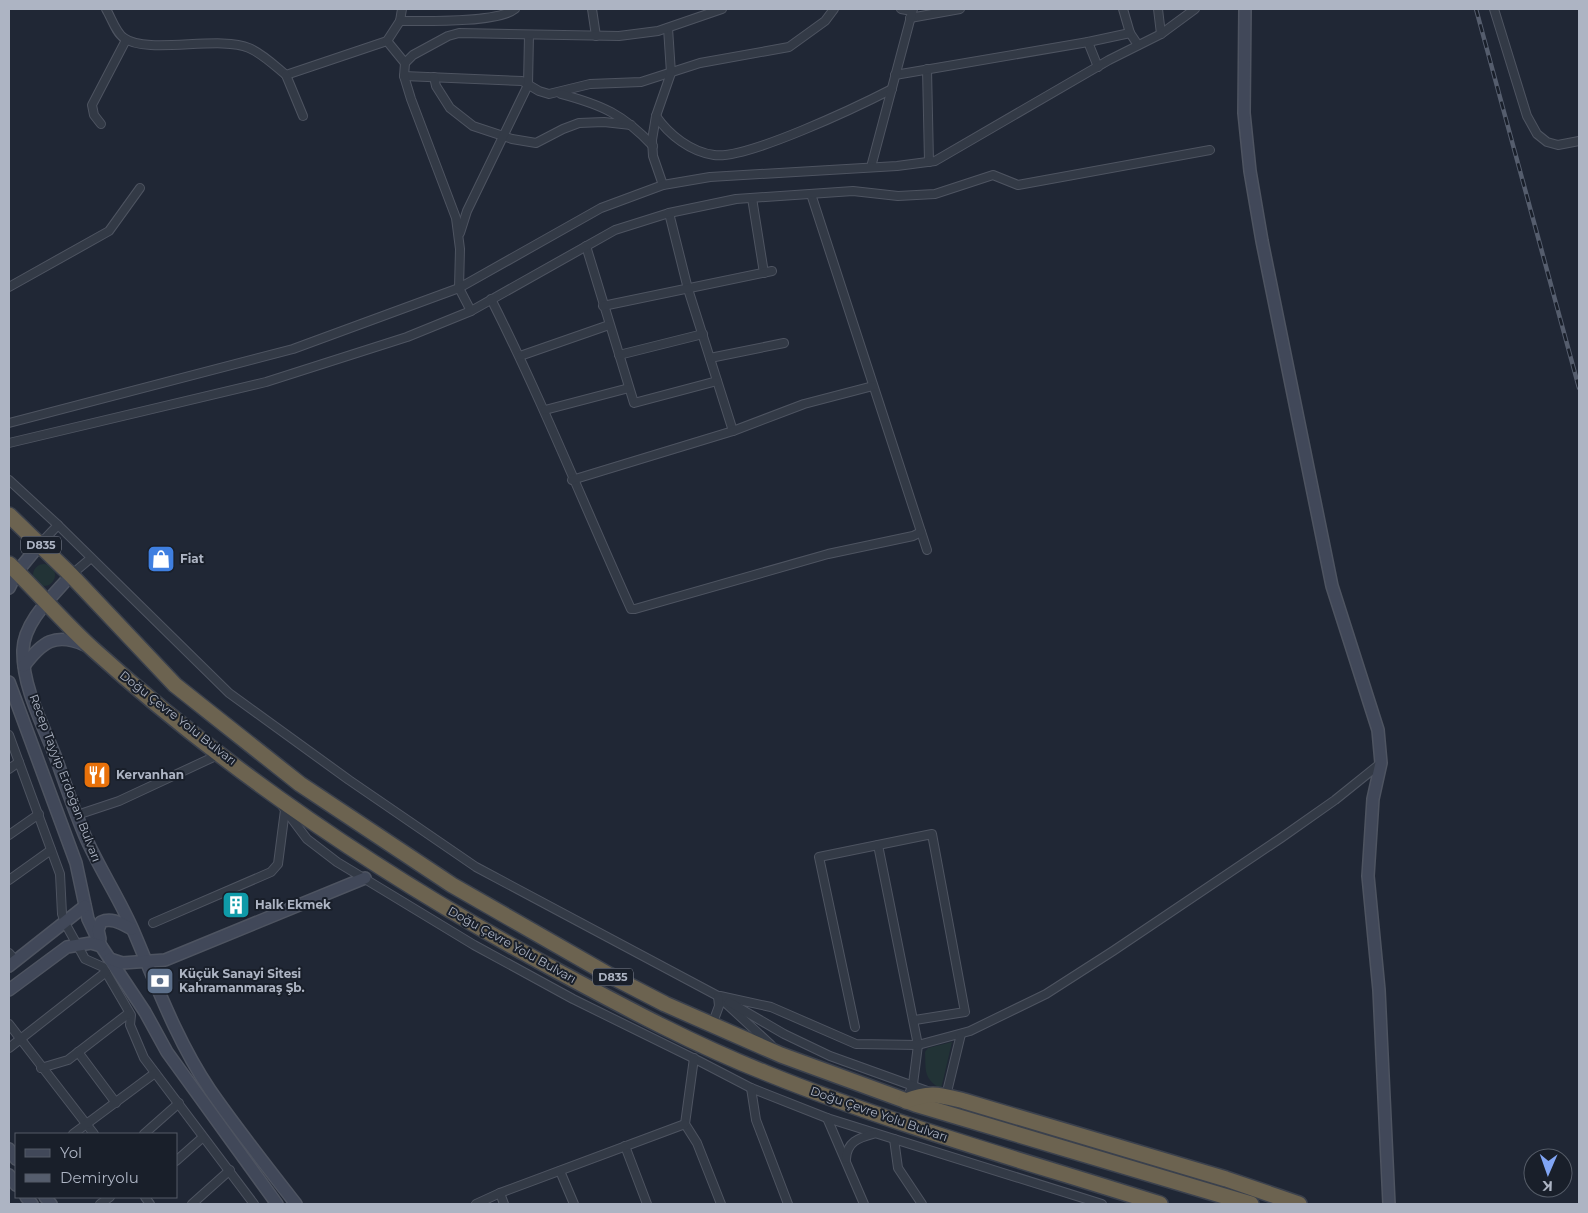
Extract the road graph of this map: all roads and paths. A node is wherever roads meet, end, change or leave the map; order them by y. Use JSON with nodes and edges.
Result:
{"nodes":[{"id":1,"x":106,"y":9,"type":"edge"},
{"id":2,"x":402,"y":9,"type":"edge"},
{"id":3,"x":515,"y":9,"type":"edge"},
{"id":4,"x":592,"y":9,"type":"edge"},
{"id":5,"x":722,"y":9,"type":"edge"},
{"id":6,"x":901,"y":9,"type":"edge"},
{"id":7,"x":960,"y":9,"type":"edge"},
{"id":8,"x":1123,"y":9,"type":"edge"},
{"id":9,"x":1158,"y":9,"type":"edge"},
{"id":10,"x":1195,"y":9,"type":"edge"},
{"id":11,"x":1245,"y":9,"type":"edge"},
{"id":12,"x":1494,"y":9,"type":"edge"},
{"id":13,"x":831,"y":10,"type":"edge"},
{"id":14,"x":912,"y":13,"type":"edge"},
{"id":15,"x":400,"y":22,"type":"junction"},
{"id":16,"x":668,"y":28,"type":"junction"},
{"id":17,"x":1130,"y":33,"type":"junction"},
{"id":18,"x":1161,"y":34,"type":"junction"},
{"id":19,"x":529,"y":36,"type":"junction"},
{"id":20,"x":596,"y":36,"type":"junction"},
{"id":21,"x":126,"y":40,"type":"junction"},
{"id":22,"x":387,"y":41,"type":"junction"},
{"id":23,"x":1088,"y":42,"type":"junction"},
{"id":24,"x":1138,"y":45,"type":"junction"},
{"id":25,"x":405,"y":63,"type":"junction"},
{"id":26,"x":1098,"y":67,"type":"junction"},
{"id":27,"x":927,"y":69,"type":"junction"},
{"id":28,"x":671,"y":73,"type":"junction"},
{"id":29,"x":895,"y":74,"type":"junction"},
{"id":30,"x":286,"y":75,"type":"junction"},
{"id":31,"x":404,"y":76,"type":"junction"},
{"id":32,"x":434,"y":77,"type":"junction"},
{"id":33,"x":528,"y":85,"type":"junction"},
{"id":34,"x":892,"y":89,"type":"junction"},
{"id":35,"x":559,"y":93,"type":"junction"},
{"id":36,"x":303,"y":116,"type":"dead end"},
{"id":37,"x":656,"y":116,"type":"junction"},
{"id":38,"x":101,"y":124,"type":"dead end"},
{"id":39,"x":632,"y":126,"type":"junction"},
{"id":40,"x":504,"y":136,"type":"junction"},
{"id":41,"x":1579,"y":141,"type":"edge"},
{"id":42,"x":652,"y":146,"type":"junction"},
{"id":43,"x":1210,"y":150,"type":"dead end"},
{"id":44,"x":929,"y":162,"type":"junction"},
{"id":45,"x":871,"y":167,"type":"junction"},
{"id":46,"x":663,"y":185,"type":"junction"},
{"id":47,"x":140,"y":188,"type":"dead end"},
{"id":48,"x":811,"y":194,"type":"junction"},
{"id":49,"x":752,"y":198,"type":"junction"},
{"id":50,"x":669,"y":213,"type":"junction"},
{"id":51,"x":459,"y":236,"type":"junction"},
{"id":52,"x":586,"y":246,"type":"junction"},
{"id":53,"x":9,"y":287,"type":"edge"},
{"id":54,"x":459,"y":288,"type":"junction"},
{"id":55,"x":688,"y":289,"type":"junction"},
{"id":56,"x":491,"y":299,"type":"junction"},
{"id":57,"x":603,"y":306,"type":"junction"},
{"id":58,"x":471,"y":310,"type":"junction"},
{"id":59,"x":609,"y":325,"type":"junction"},
{"id":60,"x":703,"y":334,"type":"junction"},
{"id":61,"x":784,"y":343,"type":"dead end"},
{"id":62,"x":618,"y":355,"type":"junction"},
{"id":63,"x":520,"y":356,"type":"junction"},
{"id":64,"x":710,"y":358,"type":"junction"},
{"id":65,"x":718,"y":381,"type":"junction"},
{"id":66,"x":873,"y":386,"type":"junction"},
{"id":67,"x":629,"y":388,"type":"junction"},
{"id":68,"x":545,"y":410,"type":"junction"},
{"id":69,"x":9,"y":423,"type":"edge"},
{"id":70,"x":733,"y":431,"type":"junction"},
{"id":71,"x":9,"y":443,"type":"edge"},
{"id":72,"x":9,"y":480,"type":"edge"},
{"id":73,"x":572,"y":480,"type":"junction"},
{"id":74,"x":9,"y":515,"type":"edge"},
{"id":75,"x":58,"y":525,"type":"junction"},
{"id":76,"x":921,"y":532,"type":"junction"},
{"id":77,"x":40,"y":544,"type":"junction"},
{"id":78,"x":927,"y":550,"type":"dead end"},
{"id":79,"x":91,"y":558,"type":"junction"},
{"id":80,"x":13,"y":568,"type":"edge"},
{"id":81,"x":71,"y":575,"type":"junction"},
{"id":82,"x":9,"y":588,"type":"edge"},
{"id":83,"x":47,"y":603,"type":"junction"},
{"id":84,"x":91,"y":648,"type":"junction"},
{"id":85,"x":24,"y":666,"type":"junction"},
{"id":86,"x":9,"y":682,"type":"edge"},
{"id":87,"x":9,"y":735,"type":"edge"},
{"id":88,"x":221,"y":753,"type":"junction"},
{"id":89,"x":19,"y":762,"type":"junction"},
{"id":90,"x":1381,"y":763,"type":"junction"},
{"id":91,"x":9,"y":769,"type":"edge"},
{"id":92,"x":271,"y":791,"type":"junction"},
{"id":93,"x":285,"y":810,"type":"junction"},
{"id":94,"x":39,"y":814,"type":"junction"},
{"id":95,"x":77,"y":815,"type":"junction"},
{"id":96,"x":9,"y":835,"type":"edge"},
{"id":97,"x":878,"y":845,"type":"junction"},
{"id":98,"x":50,"y":850,"type":"junction"},
{"id":99,"x":364,"y":878,"type":"junction"},
{"id":100,"x":9,"y":880,"type":"edge"},
{"id":101,"x":85,"y":906,"type":"junction"},
{"id":102,"x":65,"y":923,"type":"junction"},
{"id":103,"x":153,"y":923,"type":"dead end"},
{"id":104,"x":132,"y":929,"type":"junction"},
{"id":105,"x":78,"y":944,"type":"junction"},
{"id":106,"x":102,"y":946,"type":"junction"},
{"id":107,"x":110,"y":958,"type":"junction"},
{"id":108,"x":11,"y":960,"type":"edge"},
{"id":109,"x":144,"y":961,"type":"junction"},
{"id":110,"x":106,"y":972,"type":"junction"},
{"id":111,"x":9,"y":990,"type":"edge"},
{"id":112,"x":718,"y":996,"type":"junction"},
{"id":113,"x":129,"y":1013,"type":"junction"},
{"id":114,"x":914,"y":1020,"type":"junction"},
{"id":115,"x":9,"y":1024,"type":"edge"},
{"id":116,"x":712,"y":1025,"type":"junction"},
{"id":117,"x":855,"y":1028,"type":"dead end"},
{"id":118,"x":961,"y":1034,"type":"junction"},
{"id":119,"x":21,"y":1038,"type":"junction"},
{"id":120,"x":918,"y":1046,"type":"junction"},
{"id":121,"x":9,"y":1048,"type":"edge"},
{"id":122,"x":78,"y":1052,"type":"junction"},
{"id":123,"x":781,"y":1055,"type":"junction"},
{"id":124,"x":694,"y":1058,"type":"junction"},
{"id":125,"x":41,"y":1068,"type":"junction"},
{"id":126,"x":155,"y":1073,"type":"junction"},
{"id":127,"x":912,"y":1084,"type":"junction"},
{"id":128,"x":750,"y":1088,"type":"junction"},
{"id":129,"x":940,"y":1095,"type":"junction"},
{"id":130,"x":906,"y":1101,"type":"junction"},
{"id":131,"x":116,"y":1103,"type":"junction"},
{"id":132,"x":179,"y":1103,"type":"junction"},
{"id":133,"x":827,"y":1118,"type":"junction"},
{"id":134,"x":86,"y":1124,"type":"junction"},
{"id":135,"x":684,"y":1124,"type":"junction"},
{"id":136,"x":73,"y":1133,"type":"edge"},
{"id":137,"x":93,"y":1133,"type":"edge"},
{"id":138,"x":145,"y":1133,"type":"edge"},
{"id":139,"x":875,"y":1134,"type":"junction"},
{"id":140,"x":202,"y":1138,"type":"junction"},
{"id":141,"x":894,"y":1139,"type":"junction"},
{"id":142,"x":626,"y":1146,"type":"junction"},
{"id":143,"x":178,"y":1159,"type":"edge"},
{"id":144,"x":846,"y":1160,"type":"junction"},
{"id":145,"x":230,"y":1170,"type":"junction"},
{"id":146,"x":560,"y":1170,"type":"junction"},
{"id":147,"x":500,"y":1193,"type":"junction"},
{"id":148,"x":251,"y":1201,"type":"edge"},
{"id":149,"x":192,"y":1204,"type":"edge"},
{"id":150,"x":242,"y":1204,"type":"edge"},
{"id":151,"x":278,"y":1204,"type":"edge"},
{"id":152,"x":296,"y":1204,"type":"edge"},
{"id":153,"x":476,"y":1204,"type":"edge"},
{"id":154,"x":504,"y":1204,"type":"edge"},
{"id":155,"x":574,"y":1204,"type":"edge"},
{"id":156,"x":647,"y":1204,"type":"edge"},
{"id":157,"x":721,"y":1204,"type":"edge"},
{"id":158,"x":788,"y":1204,"type":"edge"},
{"id":159,"x":864,"y":1204,"type":"edge"},
{"id":160,"x":922,"y":1204,"type":"edge"},
{"id":161,"x":1102,"y":1204,"type":"edge"},
{"id":162,"x":1160,"y":1204,"type":"edge"},
{"id":163,"x":1251,"y":1204,"type":"edge"},
{"id":164,"x":1299,"y":1204,"type":"edge"},
{"id":165,"x":1389,"y":1204,"type":"edge"}],
"edges":[{"from":1,"to":21,"type":"street"},
{"from":2,"to":15,"type":"street"},
{"from":3,"to":15,"type":"street"},
{"from":4,"to":20,"type":"street"},
{"from":5,"to":16,"type":"street"},
{"from":6,"to":14,"type":"street"},
{"from":7,"to":14,"type":"street"},
{"from":8,"to":17,"type":"street"},
{"from":9,"to":18,"type":"street"},
{"from":10,"to":18,"type":"street"},
{"from":11,"to":90,"type":"main road"},
{"from":12,"to":41,"type":"street"},
{"from":13,"to":28,"type":"street"},
{"from":14,"to":29,"type":"street"},
{"from":15,"to":22,"type":"street"},
{"from":16,"to":20,"type":"street"},
{"from":16,"to":28,"type":"street"},
{"from":17,"to":23,"type":"street"},
{"from":17,"to":24,"type":"street"},
{"from":18,"to":24,"type":"street"},
{"from":19,"to":20,"type":"street"},
{"from":19,"to":25,"type":"street"},
{"from":19,"to":33,"type":"street"},
{"from":21,"to":30,"type":"street"},
{"from":21,"to":38,"type":"street"},
{"from":22,"to":25,"type":"street"},
{"from":22,"to":30,"type":"street"},
{"from":23,"to":26,"type":"street"},
{"from":23,"to":27,"type":"street"},
{"from":24,"to":26,"type":"street"},
{"from":25,"to":31,"type":"street"},
{"from":26,"to":44,"type":"street"},
{"from":27,"to":29,"type":"street"},
{"from":27,"to":44,"type":"street"},
{"from":28,"to":35,"type":"street"},
{"from":28,"to":37,"type":"street"},
{"from":29,"to":34,"type":"street"},
{"from":30,"to":36,"type":"street"},
{"from":31,"to":32,"type":"street"},
{"from":31,"to":51,"type":"street"},
{"from":32,"to":33,"type":"street"},
{"from":32,"to":40,"type":"street"},
{"from":33,"to":35,"type":"street"},
{"from":33,"to":40,"type":"street"},
{"from":34,"to":37,"type":"street"},
{"from":34,"to":45,"type":"street"},
{"from":35,"to":39,"type":"street"},
{"from":37,"to":42,"type":"street"},
{"from":39,"to":40,"type":"street"},
{"from":39,"to":42,"type":"street"},
{"from":40,"to":51,"type":"street"},
{"from":42,"to":46,"type":"street"},
{"from":43,"to":48,"type":"street"},
{"from":44,"to":45,"type":"street"},
{"from":45,"to":46,"type":"street"},
{"from":46,"to":54,"type":"street"},
{"from":47,"to":53,"type":"street"},
{"from":48,"to":49,"type":"street"},
{"from":48,"to":66,"type":"street"},
{"from":49,"to":50,"type":"street"},
{"from":49,"to":55,"type":"street"},
{"from":50,"to":52,"type":"street"},
{"from":50,"to":55,"type":"street"},
{"from":51,"to":54,"type":"street"},
{"from":52,"to":56,"type":"street"},
{"from":52,"to":57,"type":"street"},
{"from":54,"to":58,"type":"street"},
{"from":54,"to":69,"type":"street"},
{"from":55,"to":57,"type":"street"},
{"from":55,"to":60,"type":"street"},
{"from":56,"to":58,"type":"street"},
{"from":56,"to":63,"type":"street"},
{"from":57,"to":59,"type":"street"},
{"from":58,"to":71,"type":"street"},
{"from":59,"to":62,"type":"street"},
{"from":59,"to":63,"type":"street"},
{"from":60,"to":62,"type":"street"},
{"from":60,"to":64,"type":"street"},
{"from":61,"to":64,"type":"street"},
{"from":62,"to":67,"type":"street"},
{"from":63,"to":68,"type":"street"},
{"from":64,"to":65,"type":"street"},
{"from":65,"to":67,"type":"street"},
{"from":65,"to":70,"type":"street"},
{"from":66,"to":70,"type":"street"},
{"from":66,"to":76,"type":"street"},
{"from":67,"to":68,"type":"street"},
{"from":68,"to":73,"type":"street"},
{"from":70,"to":73,"type":"street"},
{"from":72,"to":75,"type":"street"},
{"from":73,"to":76,"type":"street"},
{"from":74,"to":77,"type":"highway","number":"D835"},
{"from":75,"to":77,"type":"street"},
{"from":75,"to":79,"type":"street"},
{"from":76,"to":78,"type":"street"},
{"from":77,"to":80,"type":"main road"},
{"from":77,"to":81,"type":"highway","number":"D835"},
{"from":79,"to":81,"type":"street","name":"Recep Tayyip Erdoğan Bulvarı"},
{"from":79,"to":112,"type":"street","name":"Doğu Çevre Yolu Bulvarı"},
{"from":80,"to":82,"type":"main road"},
{"from":80,"to":83,"type":"highway","number":"D835"},
{"from":81,"to":83,"type":"main road","name":"Recep Tayyip Erdoğan Bulvarı"},
{"from":81,"to":116,"type":"highway","name":"Doğu Çevre Yolu Bulvarı","number":"D835"},
{"from":83,"to":84,"type":"highway","name":"Doğu Çevre Yolu Bulvarı","number":"D835"},
{"from":83,"to":85,"type":"main road","name":"Recep Tayyip Erdoğan Bulvarı"},
{"from":84,"to":85,"type":"main road"},
{"from":84,"to":88,"type":"highway","name":"Doğu Çevre Yolu Bulvarı","number":"D835"},
{"from":85,"to":95,"type":"main road","name":"Recep Tayyip Erdoğan Bulvarı"},
{"from":86,"to":101,"type":"main road","name":"Recep Tayyip Erdoğan Bulvarı"},
{"from":87,"to":89,"type":"street"},
{"from":88,"to":92,"type":"highway","name":"Doğu Çevre Yolu Bulvarı","number":"D835"},
{"from":88,"to":95,"type":"street"},
{"from":89,"to":91,"type":"street"},
{"from":89,"to":94,"type":"street"},
{"from":90,"to":118,"type":"street"},
{"from":90,"to":165,"type":"main road"},
{"from":92,"to":93,"type":"street"},
{"from":92,"to":162,"type":"highway","name":"Doğu Çevre Yolu Bulvarı","number":"D835"},
{"from":93,"to":99,"type":"street"},
{"from":93,"to":103,"type":"street"},
{"from":94,"to":96,"type":"street"},
{"from":94,"to":98,"type":"street"},
{"from":95,"to":104,"type":"main road","name":"Recep Tayyip Erdoğan Bulvarı"},
{"from":97,"to":114,"type":"street"},
{"from":97,"to":114,"type":"street"},
{"from":97,"to":117,"type":"street"},
{"from":98,"to":100,"type":"street"},
{"from":98,"to":102,"type":"street"},
{"from":99,"to":109,"type":"main road"},
{"from":99,"to":124,"type":"street"},
{"from":101,"to":102,"type":"main road"},
{"from":101,"to":106,"type":"main road","name":"Recep Tayyip Erdoğan Bulvarı"},
{"from":102,"to":105,"type":"street"},
{"from":102,"to":108,"type":"main road"},
{"from":104,"to":106,"type":"main road"},
{"from":104,"to":109,"type":"main road","name":"Recep Tayyip Erdoğan Bulvarı"},
{"from":105,"to":106,"type":"main road"},
{"from":105,"to":110,"type":"street"},
{"from":105,"to":111,"type":"main road"},
{"from":106,"to":107,"type":"main road","name":"Recep Tayyip Erdoğan Bulvarı"},
{"from":107,"to":109,"type":"main road"},
{"from":107,"to":151,"type":"main road","name":"Recep Tayyip Erdoğan Bulvarı"},
{"from":109,"to":152,"type":"main road","name":"Recep Tayyip Erdoğan Bulvarı"},
{"from":110,"to":113,"type":"street"},
{"from":110,"to":119,"type":"street"},
{"from":112,"to":116,"type":"street"},
{"from":112,"to":120,"type":"street"},
{"from":112,"to":123,"type":"street","name":"Doğu Çevre Yolu Bulvarı"},
{"from":112,"to":127,"type":"street"},
{"from":113,"to":122,"type":"street"},
{"from":113,"to":126,"type":"street"},
{"from":114,"to":120,"type":"street"},
{"from":115,"to":119,"type":"street"},
{"from":116,"to":123,"type":"highway","name":"Doğu Çevre Yolu Bulvarı","number":"D835"},
{"from":118,"to":120,"type":"street"},
{"from":118,"to":129,"type":"street"},
{"from":119,"to":121,"type":"street"},
{"from":119,"to":125,"type":"street"},
{"from":120,"to":127,"type":"street"},
{"from":122,"to":125,"type":"street"},
{"from":122,"to":131,"type":"street"},
{"from":123,"to":130,"type":"highway","name":"Doğu Çevre Yolu Bulvarı","number":"D835"},
{"from":124,"to":128,"type":"street"},
{"from":124,"to":135,"type":"street"},
{"from":125,"to":134,"type":"street"},
{"from":126,"to":131,"type":"street"},
{"from":126,"to":132,"type":"street"},
{"from":127,"to":129,"type":"street"},
{"from":127,"to":130,"type":"street"},
{"from":128,"to":133,"type":"street"},
{"from":128,"to":158,"type":"street"},
{"from":129,"to":130,"type":"highway"},
{"from":129,"to":164,"type":"highway"},
{"from":130,"to":163,"type":"highway","name":"Doğu Çevre Yolu Bulvarı","number":"D835"},
{"from":131,"to":134,"type":"street"},
{"from":132,"to":138,"type":"street"},
{"from":132,"to":140,"type":"street"},
{"from":133,"to":139,"type":"street"},
{"from":133,"to":144,"type":"street"},
{"from":134,"to":136,"type":"street"},
{"from":134,"to":137,"type":"street"},
{"from":135,"to":142,"type":"street"},
{"from":135,"to":157,"type":"street"},
{"from":139,"to":141,"type":"street"},
{"from":139,"to":144,"type":"street"},
{"from":140,"to":143,"type":"street"},
{"from":140,"to":145,"type":"street"},
{"from":141,"to":160,"type":"street"},
{"from":141,"to":161,"type":"street"},
{"from":142,"to":146,"type":"street"},
{"from":142,"to":156,"type":"street"},
{"from":144,"to":159,"type":"street"},
{"from":145,"to":148,"type":"street"},
{"from":145,"to":149,"type":"street"},
{"from":146,"to":147,"type":"street"},
{"from":146,"to":155,"type":"street"},
{"from":147,"to":153,"type":"street"},
{"from":147,"to":154,"type":"street"},
{"from":148,"to":150,"type":"street"}]}
